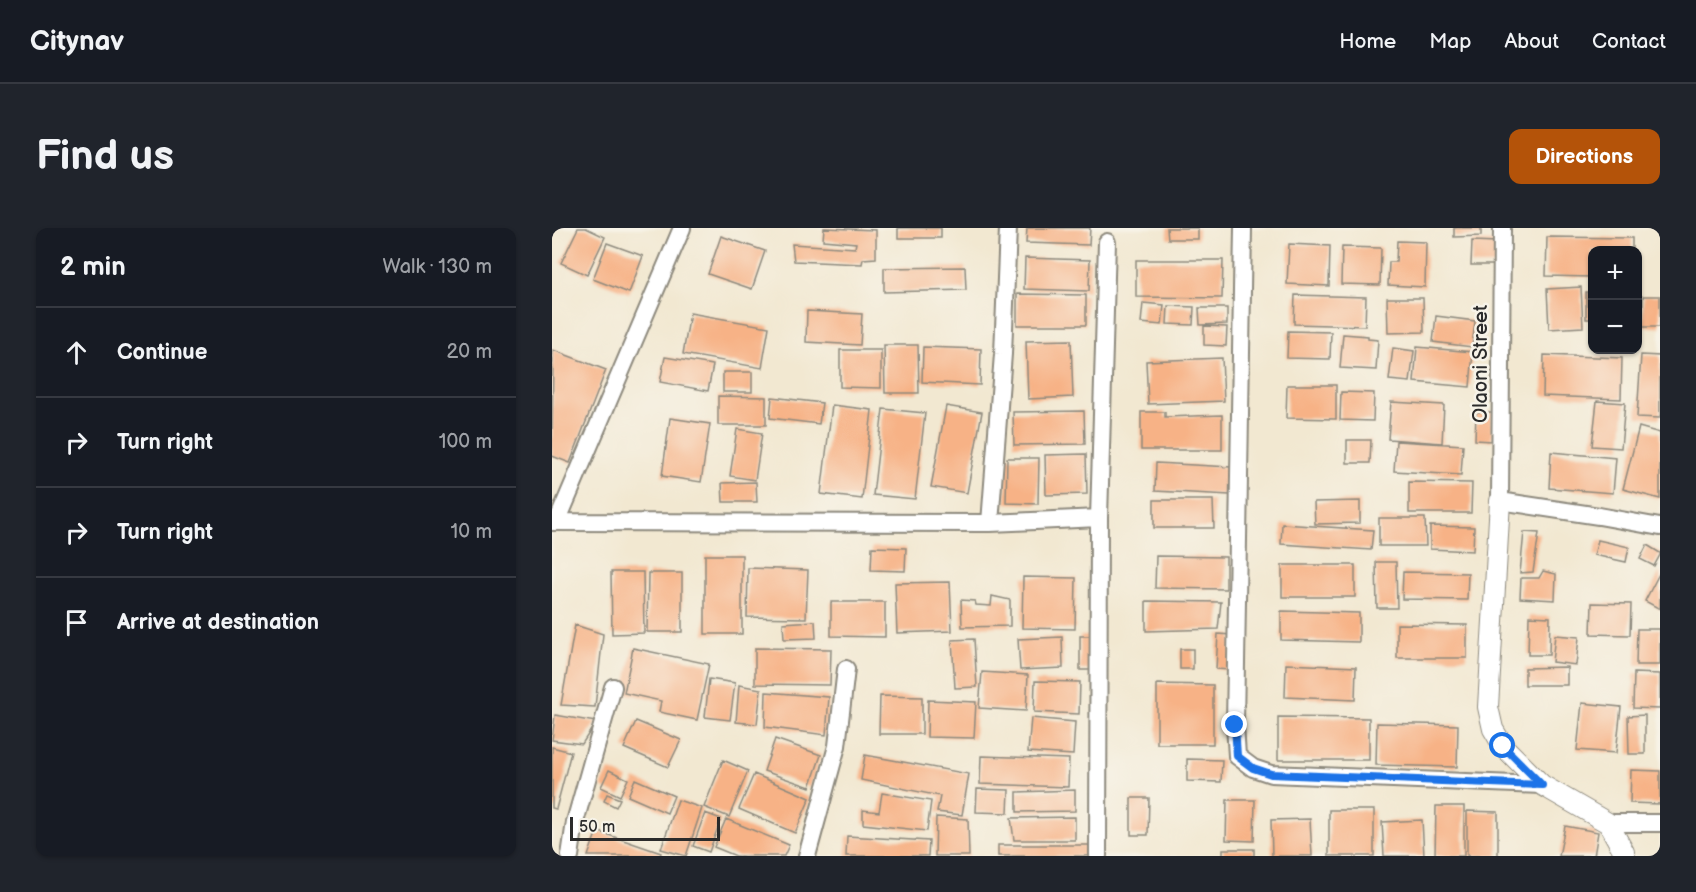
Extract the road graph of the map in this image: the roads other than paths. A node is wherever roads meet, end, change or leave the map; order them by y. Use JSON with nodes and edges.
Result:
{"nodes":[{"id":1,"x":682,"y":228,"type":"edge"},
{"id":2,"x":1008,"y":228,"type":"edge"},
{"id":3,"x":1243,"y":228,"type":"edge"},
{"id":4,"x":1502,"y":228,"type":"edge"},
{"id":5,"x":1107,"y":242,"type":"dead end"},
{"id":6,"x":1500,"y":501,"type":"junction"},
{"id":7,"x":1099,"y":518,"type":"junction"},
{"id":8,"x":554,"y":522,"type":"edge"},
{"id":9,"x":990,"y":523,"type":"junction"},
{"id":10,"x":1660,"y":527,"type":"edge"},
{"id":11,"x":846,"y":669,"type":"dead end"},
{"id":12,"x":613,"y":687,"type":"dead end"},
{"id":13,"x":1542,"y":785,"type":"junction"},
{"id":14,"x":1608,"y":823,"type":"junction"},
{"id":15,"x":1660,"y":823,"type":"edge"},
{"id":16,"x":570,"y":856,"type":"edge"},
{"id":17,"x":807,"y":856,"type":"edge"},
{"id":18,"x":1098,"y":856,"type":"edge"},
{"id":19,"x":1624,"y":856,"type":"edge"}],
"edges":[{"from":1,"to":8,"type":"street"},
{"from":2,"to":9,"type":"street"},
{"from":3,"to":13,"type":"street"},
{"from":4,"to":6,"type":"street","name":"Olaoni Street"},
{"from":5,"to":7,"type":"street"},
{"from":6,"to":10,"type":"street"},
{"from":6,"to":13,"type":"street"},
{"from":7,"to":9,"type":"street"},
{"from":7,"to":18,"type":"street"},
{"from":8,"to":9,"type":"street"},
{"from":11,"to":17,"type":"street"},
{"from":12,"to":16,"type":"street"},
{"from":13,"to":14,"type":"street"},
{"from":14,"to":15,"type":"street"},
{"from":14,"to":19,"type":"street"}]}
